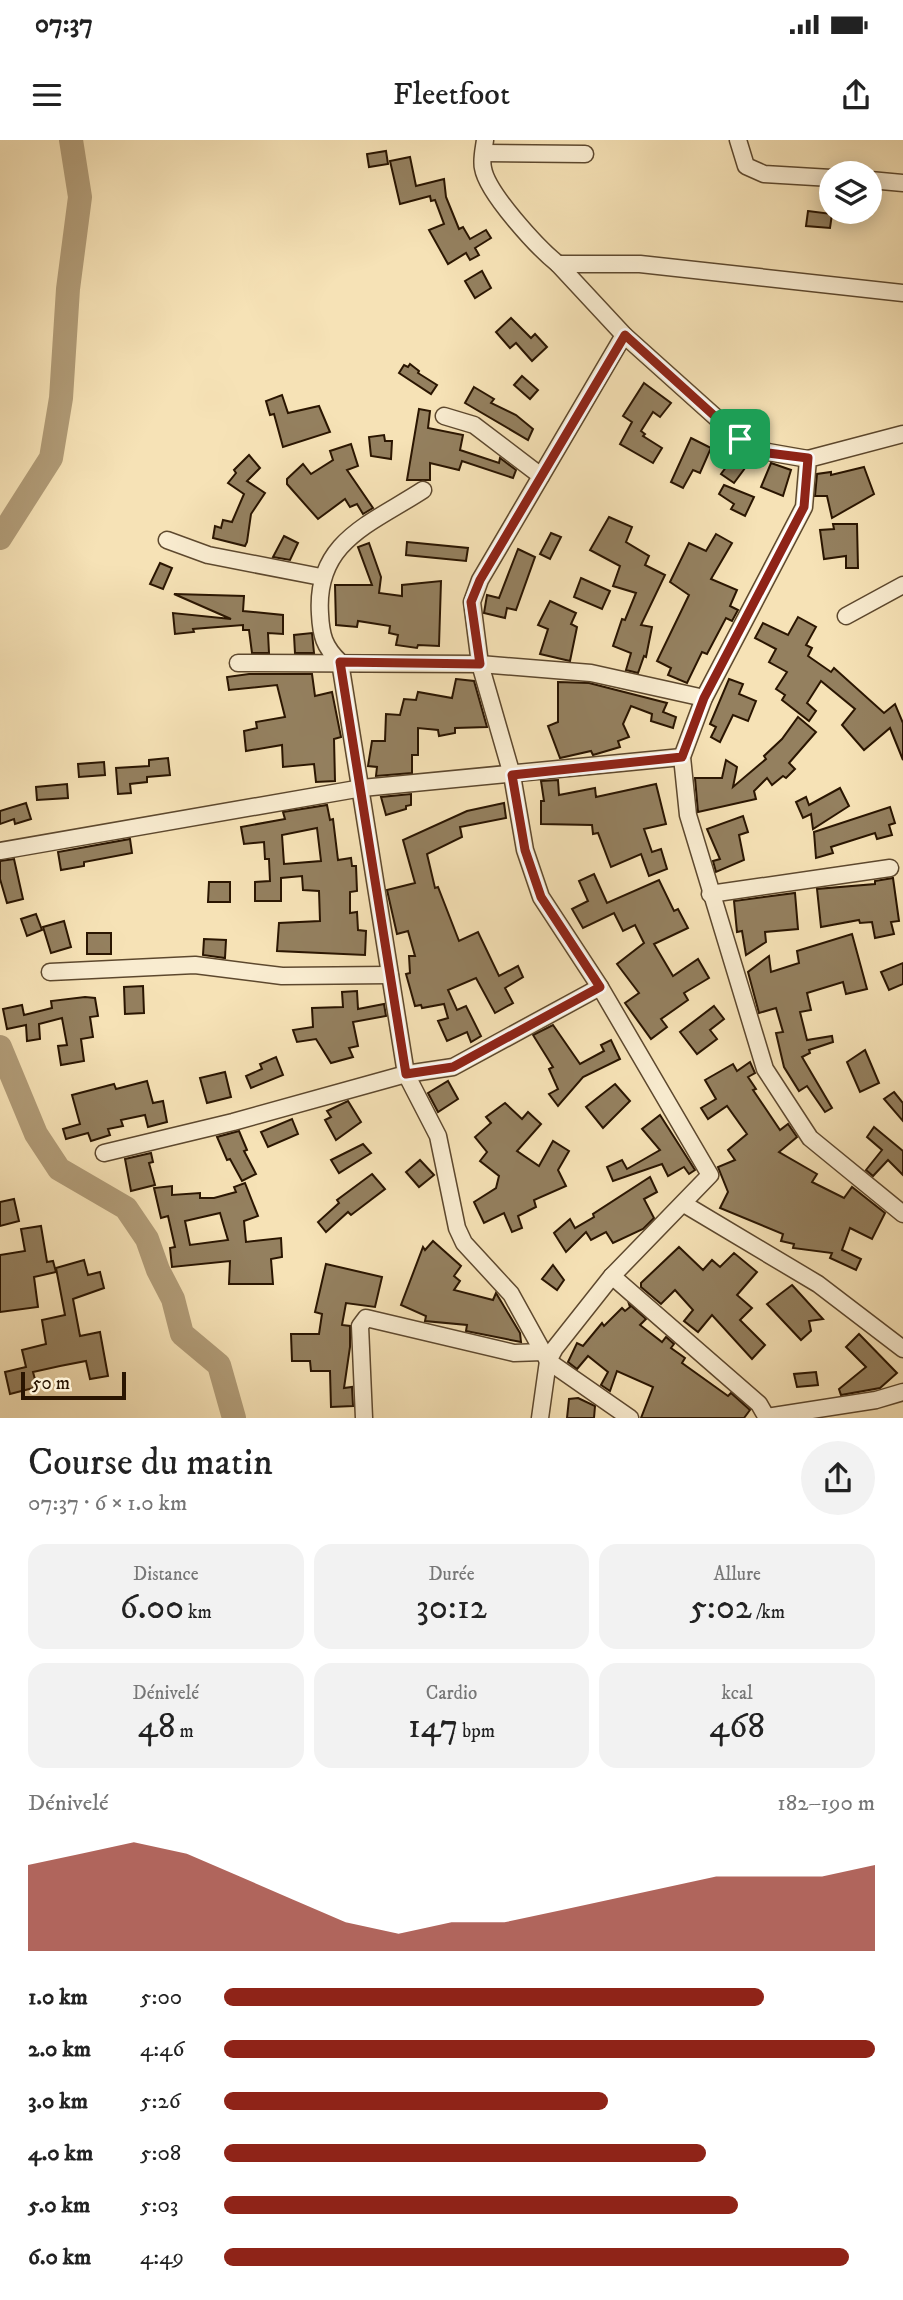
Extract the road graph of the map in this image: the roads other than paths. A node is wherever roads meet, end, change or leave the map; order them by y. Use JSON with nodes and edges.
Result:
{"nodes":[{"id":1,"x":738,"y":140,"type":"edge"},
{"id":2,"x":484,"y":146,"type":"edge"},
{"id":3,"x":585,"y":153,"type":"dead end"},
{"id":4,"x":819,"y":177,"type":"edge"},
{"id":5,"x":882,"y":181,"type":"edge"},
{"id":6,"x":903,"y":183,"type":"edge"},
{"id":7,"x":558,"y":264,"type":"junction"},
{"id":8,"x":903,"y":293,"type":"edge"},
{"id":9,"x":625,"y":335,"type":"junction"},
{"id":10,"x":444,"y":416,"type":"dead end"},
{"id":11,"x":903,"y":434,"type":"edge"},
{"id":12,"x":808,"y":458,"type":"junction"},
{"id":13,"x":541,"y":476,"type":"junction"},
{"id":14,"x":424,"y":490,"type":"dead end"},
{"id":15,"x":167,"y":540,"type":"dead end"},
{"id":16,"x":321,"y":577,"type":"junction"},
{"id":17,"x":903,"y":585,"type":"edge"},
{"id":18,"x":846,"y":616,"type":"dead end"},
{"id":19,"x":340,"y":662,"type":"junction"},
{"id":20,"x":238,"y":663,"type":"dead end"},
{"id":21,"x":480,"y":664,"type":"junction"},
{"id":22,"x":704,"y":698,"type":"junction"},
{"id":23,"x":682,"y":757,"type":"junction"},
{"id":24,"x":512,"y":775,"type":"junction"},
{"id":25,"x":362,"y":788,"type":"junction"},
{"id":26,"x":0,"y":851,"type":"edge"},
{"id":27,"x":890,"y":867,"type":"dead end"},
{"id":28,"x":710,"y":894,"type":"junction"},
{"id":29,"x":50,"y":972,"type":"dead end"},
{"id":30,"x":390,"y":975,"type":"junction"},
{"id":31,"x":600,"y":987,"type":"junction"},
{"id":32,"x":406,"y":1074,"type":"junction"},
{"id":33,"x":104,"y":1153,"type":"dead end"},
{"id":34,"x":684,"y":1204,"type":"junction"},
{"id":35,"x":903,"y":1213,"type":"edge"},
{"id":36,"x":612,"y":1276,"type":"junction"},
{"id":37,"x":903,"y":1349,"type":"edge"},
{"id":38,"x":546,"y":1357,"type":"junction"},
{"id":39,"x":903,"y":1392,"type":"edge"},
{"id":40,"x":365,"y":1418,"type":"edge"},
{"id":41,"x":540,"y":1418,"type":"edge"},
{"id":42,"x":630,"y":1418,"type":"edge"},
{"id":43,"x":767,"y":1418,"type":"edge"}],
"edges":[{"from":1,"to":4,"type":"street"},
{"from":2,"to":3,"type":"street"},
{"from":2,"to":7,"type":"street"},
{"from":5,"to":6,"type":"street"},
{"from":7,"to":8,"type":"street"},
{"from":7,"to":9,"type":"street"},
{"from":9,"to":12,"type":"street"},
{"from":9,"to":13,"type":"street"},
{"from":10,"to":13,"type":"street"},
{"from":11,"to":12,"type":"street"},
{"from":12,"to":22,"type":"street"},
{"from":13,"to":21,"type":"street"},
{"from":14,"to":16,"type":"street"},
{"from":15,"to":16,"type":"street"},
{"from":16,"to":19,"type":"street"},
{"from":17,"to":18,"type":"street"},
{"from":19,"to":20,"type":"street"},
{"from":19,"to":21,"type":"street"},
{"from":19,"to":25,"type":"street"},
{"from":21,"to":22,"type":"street"},
{"from":21,"to":24,"type":"street"},
{"from":22,"to":23,"type":"street"},
{"from":23,"to":24,"type":"street"},
{"from":23,"to":28,"type":"street"},
{"from":24,"to":25,"type":"street"},
{"from":24,"to":31,"type":"street"},
{"from":25,"to":26,"type":"street"},
{"from":25,"to":30,"type":"street"},
{"from":27,"to":28,"type":"street"},
{"from":28,"to":35,"type":"street"},
{"from":29,"to":30,"type":"street"},
{"from":30,"to":32,"type":"street"},
{"from":31,"to":32,"type":"street"},
{"from":31,"to":34,"type":"street"},
{"from":32,"to":33,"type":"street"},
{"from":32,"to":38,"type":"street"},
{"from":34,"to":36,"type":"street"},
{"from":34,"to":37,"type":"street"},
{"from":36,"to":38,"type":"street"},
{"from":36,"to":43,"type":"street"},
{"from":38,"to":40,"type":"street"},
{"from":38,"to":41,"type":"street"},
{"from":38,"to":42,"type":"street"},
{"from":39,"to":43,"type":"street"}]}
